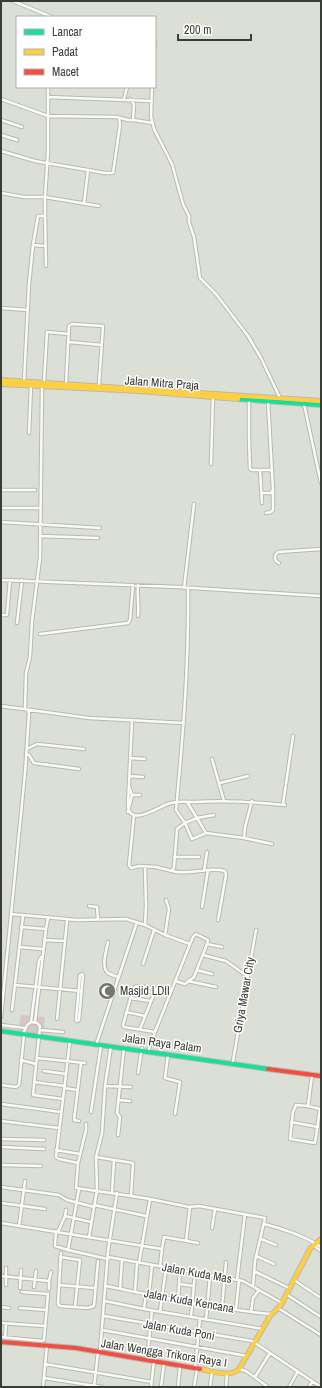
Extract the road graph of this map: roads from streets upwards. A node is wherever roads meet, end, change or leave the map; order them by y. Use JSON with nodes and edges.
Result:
{"nodes":[{"id":1,"x":13,"y":1,"type":"edge"},
{"id":2,"x":48,"y":16,"type":"edge"},
{"id":3,"x":48,"y":88,"type":"edge"},
{"id":4,"x":127,"y":88,"type":"edge"},
{"id":5,"x":152,"y":88,"type":"edge"},
{"id":6,"x":48,"y":97,"type":"junction"},
{"id":7,"x":1,"y":99,"type":"edge"},
{"id":8,"x":124,"y":99,"type":"junction"},
{"id":9,"x":129,"y":99,"type":"junction"},
{"id":10,"x":151,"y":101,"type":"junction"},
{"id":11,"x":48,"y":116,"type":"junction"},
{"id":12,"x":119,"y":118,"type":"junction"},
{"id":13,"x":1,"y":120,"type":"edge"},
{"id":14,"x":133,"y":120,"type":"junction"},
{"id":15,"x":152,"y":123,"type":"junction"},
{"id":16,"x":22,"y":127,"type":"dead end"},
{"id":17,"x":1,"y":135,"type":"edge"},
{"id":18,"x":17,"y":140,"type":"dead end"},
{"id":19,"x":1,"y":150,"type":"edge"},
{"id":20,"x":47,"y":162,"type":"junction"},
{"id":21,"x":88,"y":170,"type":"junction"},
{"id":22,"x":1,"y":193,"type":"edge"},
{"id":23,"x":45,"y":197,"type":"junction"},
{"id":24,"x":84,"y":204,"type":"junction"},
{"id":25,"x":99,"y":206,"type":"dead end"},
{"id":26,"x":46,"y":216,"type":"junction"},
{"id":27,"x":33,"y":245,"type":"junction"},
{"id":28,"x":46,"y":246,"type":"junction"},
{"id":29,"x":46,"y":266,"type":"dead end"},
{"id":30,"x":1,"y":308,"type":"edge"},
{"id":31,"x":28,"y":310,"type":"junction"},
{"id":32,"x":69,"y":334,"type":"junction"},
{"id":33,"x":69,"y":342,"type":"junction"},
{"id":34,"x":102,"y":345,"type":"junction"},
{"id":35,"x":1,"y":380,"type":"edge"},
{"id":36,"x":24,"y":382,"type":"junction"},
{"id":37,"x":1,"y":384,"type":"edge"},
{"id":38,"x":43,"y":384,"type":"junction"},
{"id":39,"x":66,"y":384,"type":"junction"},
{"id":40,"x":100,"y":385,"type":"junction"},
{"id":41,"x":31,"y":386,"type":"junction"},
{"id":42,"x":213,"y":397,"type":"junction"},
{"id":43,"x":280,"y":398,"type":"junction"},
{"id":44,"x":249,"y":400,"type":"junction"},
{"id":45,"x":268,"y":401,"type":"junction"},
{"id":46,"x":303,"y":401,"type":"junction"},
{"id":47,"x":321,"y":401,"type":"edge"},
{"id":48,"x":321,"y":405,"type":"edge"},
{"id":49,"x":29,"y":433,"type":"dead end"},
{"id":50,"x":211,"y":464,"type":"dead end"},
{"id":51,"x":260,"y":470,"type":"junction"},
{"id":52,"x":272,"y":470,"type":"junction"},
{"id":53,"x":321,"y":483,"type":"edge"},
{"id":54,"x":1,"y":490,"type":"edge"},
{"id":55,"x":35,"y":490,"type":"dead end"},
{"id":56,"x":273,"y":492,"type":"junction"},
{"id":57,"x":262,"y":493,"type":"junction"},
{"id":58,"x":262,"y":503,"type":"dead end"},
{"id":59,"x":194,"y":504,"type":"dead end"},
{"id":60,"x":1,"y":508,"type":"edge"},
{"id":61,"x":40,"y":508,"type":"junction"},
{"id":62,"x":266,"y":512,"type":"dead end"},
{"id":63,"x":1,"y":522,"type":"edge"},
{"id":64,"x":40,"y":525,"type":"junction"},
{"id":65,"x":100,"y":528,"type":"dead end"},
{"id":66,"x":40,"y":536,"type":"junction"},
{"id":67,"x":98,"y":538,"type":"dead end"},
{"id":68,"x":321,"y":549,"type":"edge"},
{"id":69,"x":280,"y":563,"type":"dead end"},
{"id":70,"x":1,"y":580,"type":"edge"},
{"id":71,"x":10,"y":580,"type":"junction"},
{"id":72,"x":22,"y":580,"type":"junction"},
{"id":73,"x":38,"y":581,"type":"junction"},
{"id":74,"x":133,"y":585,"type":"junction"},
{"id":75,"x":138,"y":585,"type":"junction"},
{"id":76,"x":184,"y":588,"type":"junction"},
{"id":77,"x":188,"y":588,"type":"junction"},
{"id":78,"x":321,"y":596,"type":"edge"},
{"id":79,"x":1,"y":614,"type":"edge"},
{"id":80,"x":138,"y":616,"type":"dead end"},
{"id":81,"x":17,"y":623,"type":"dead end"},
{"id":82,"x":40,"y":634,"type":"dead end"},
{"id":83,"x":1,"y":706,"type":"edge"},
{"id":84,"x":26,"y":709,"type":"junction"},
{"id":85,"x":132,"y":721,"type":"junction"},
{"id":86,"x":184,"y":723,"type":"junction"},
{"id":87,"x":293,"y":736,"type":"dead end"},
{"id":88,"x":27,"y":749,"type":"junction"},
{"id":89,"x":84,"y":749,"type":"dead end"},
{"id":90,"x":26,"y":754,"type":"junction"},
{"id":91,"x":130,"y":758,"type":"junction"},
{"id":92,"x":145,"y":759,"type":"dead end"},
{"id":93,"x":212,"y":759,"type":"dead end"},
{"id":94,"x":79,"y":769,"type":"dead end"},
{"id":95,"x":129,"y":776,"type":"junction"},
{"id":96,"x":248,"y":776,"type":"dead end"},
{"id":97,"x":143,"y":777,"type":"dead end"},
{"id":98,"x":220,"y":783,"type":"junction"},
{"id":99,"x":129,"y":786,"type":"junction"},
{"id":100,"x":132,"y":795,"type":"junction"},
{"id":101,"x":140,"y":795,"type":"dead end"},
{"id":102,"x":224,"y":801,"type":"junction"},
{"id":103,"x":252,"y":801,"type":"junction"},
{"id":104,"x":187,"y":802,"type":"junction"},
{"id":105,"x":177,"y":803,"type":"junction"},
{"id":106,"x":128,"y":812,"type":"junction"},
{"id":107,"x":134,"y":815,"type":"junction"},
{"id":108,"x":214,"y":815,"type":"dead end"},
{"id":109,"x":197,"y":818,"type":"junction"},
{"id":110,"x":185,"y":823,"type":"junction"},
{"id":111,"x":206,"y":833,"type":"junction"},
{"id":112,"x":244,"y":838,"type":"junction"},
{"id":113,"x":272,"y":844,"type":"dead end"},
{"id":114,"x":207,"y":852,"type":"dead end"},
{"id":115,"x":174,"y":857,"type":"junction"},
{"id":116,"x":199,"y":857,"type":"dead end"},
{"id":117,"x":145,"y":867,"type":"junction"},
{"id":118,"x":208,"y":870,"type":"junction"},
{"id":119,"x":172,"y":871,"type":"junction"},
{"id":120,"x":204,"y":871,"type":"junction"},
{"id":121,"x":166,"y":900,"type":"dead end"},
{"id":122,"x":89,"y":906,"type":"dead end"},
{"id":123,"x":202,"y":907,"type":"dead end"},
{"id":124,"x":11,"y":914,"type":"junction"},
{"id":125,"x":23,"y":916,"type":"junction"},
{"id":126,"x":48,"y":918,"type":"junction"},
{"id":127,"x":98,"y":920,"type":"junction"},
{"id":128,"x":218,"y":920,"type":"dead end"},
{"id":129,"x":67,"y":922,"type":"dead end"},
{"id":130,"x":137,"y":922,"type":"junction"},
{"id":131,"x":145,"y":925,"type":"junction"},
{"id":132,"x":21,"y":927,"type":"junction"},
{"id":133,"x":46,"y":929,"type":"junction"},
{"id":134,"x":154,"y":930,"type":"junction"},
{"id":135,"x":256,"y":930,"type":"dead end"},
{"id":136,"x":165,"y":935,"type":"junction"},
{"id":137,"x":44,"y":940,"type":"junction"},
{"id":138,"x":65,"y":941,"type":"junction"},
{"id":139,"x":108,"y":942,"type":"dead end"},
{"id":140,"x":190,"y":944,"type":"junction"},
{"id":141,"x":207,"y":944,"type":"junction"},
{"id":142,"x":19,"y":947,"type":"junction"},
{"id":143,"x":222,"y":947,"type":"dead end"},
{"id":144,"x":42,"y":950,"type":"junction"},
{"id":145,"x":203,"y":955,"type":"junction"},
{"id":146,"x":42,"y":956,"type":"junction"},
{"id":147,"x":143,"y":964,"type":"dead end"},
{"id":148,"x":197,"y":970,"type":"junction"},
{"id":149,"x":212,"y":974,"type":"dead end"},
{"id":150,"x":247,"y":976,"type":"junction"},
{"id":151,"x":119,"y":978,"type":"junction"},
{"id":152,"x":175,"y":981,"type":"junction"},
{"id":153,"x":188,"y":981,"type":"junction"},
{"id":154,"x":15,"y":985,"type":"junction"},
{"id":155,"x":36,"y":987,"type":"junction"},
{"id":156,"x":40,"y":987,"type":"junction"},
{"id":157,"x":216,"y":987,"type":"dead end"},
{"id":158,"x":60,"y":989,"type":"junction"},
{"id":159,"x":156,"y":989,"type":"junction"},
{"id":160,"x":80,"y":991,"type":"junction"},
{"id":161,"x":171,"y":991,"type":"junction"},
{"id":162,"x":130,"y":998,"type":"junction"},
{"id":163,"x":151,"y":1001,"type":"junction"},
{"id":164,"x":12,"y":1010,"type":"dead end"},
{"id":165,"x":126,"y":1012,"type":"junction"},
{"id":166,"x":1,"y":1016,"type":"edge"},
{"id":167,"x":145,"y":1016,"type":"junction"},
{"id":168,"x":57,"y":1019,"type":"dead end"},
{"id":169,"x":31,"y":1022,"type":"junction"},
{"id":170,"x":35,"y":1022,"type":"junction"},
{"id":171,"x":1,"y":1025,"type":"edge"},
{"id":172,"x":140,"y":1029,"type":"junction"},
{"id":173,"x":1,"y":1030,"type":"edge"},
{"id":174,"x":24,"y":1032,"type":"junction"},
{"id":175,"x":63,"y":1032,"type":"dead end"},
{"id":176,"x":154,"y":1032,"type":"junction"},
{"id":177,"x":40,"y":1034,"type":"junction"},
{"id":178,"x":70,"y":1041,"type":"junction"},
{"id":179,"x":99,"y":1044,"type":"junction"},
{"id":180,"x":111,"y":1046,"type":"junction"},
{"id":181,"x":124,"y":1048,"type":"junction"},
{"id":182,"x":142,"y":1049,"type":"junction"},
{"id":183,"x":149,"y":1049,"type":"junction"},
{"id":184,"x":159,"y":1052,"type":"junction"},
{"id":185,"x":169,"y":1054,"type":"junction"},
{"id":186,"x":37,"y":1058,"type":"junction"},
{"id":187,"x":22,"y":1060,"type":"junction"},
{"id":188,"x":68,"y":1061,"type":"junction"},
{"id":189,"x":233,"y":1061,"type":"junction"},
{"id":190,"x":81,"y":1063,"type":"junction"},
{"id":191,"x":85,"y":1063,"type":"dead end"},
{"id":192,"x":36,"y":1064,"type":"junction"},
{"id":193,"x":44,"y":1071,"type":"dead end"},
{"id":194,"x":138,"y":1073,"type":"dead end"},
{"id":195,"x":66,"y":1074,"type":"junction"},
{"id":196,"x":312,"y":1074,"type":"junction"},
{"id":197,"x":321,"y":1074,"type":"edge"},
{"id":198,"x":34,"y":1082,"type":"junction"},
{"id":199,"x":1,"y":1085,"type":"edge"},
{"id":200,"x":105,"y":1086,"type":"junction"},
{"id":201,"x":64,"y":1087,"type":"junction"},
{"id":202,"x":119,"y":1087,"type":"junction"},
{"id":203,"x":131,"y":1087,"type":"dead end"},
{"id":204,"x":77,"y":1090,"type":"junction"},
{"id":205,"x":63,"y":1099,"type":"junction"},
{"id":206,"x":118,"y":1100,"type":"junction"},
{"id":207,"x":130,"y":1102,"type":"dead end"},
{"id":208,"x":1,"y":1104,"type":"edge"},
{"id":209,"x":308,"y":1106,"type":"junction"},
{"id":210,"x":61,"y":1112,"type":"junction"},
{"id":211,"x":91,"y":1112,"type":"dead end"},
{"id":212,"x":175,"y":1114,"type":"dead end"},
{"id":213,"x":1,"y":1121,"type":"edge"},
{"id":214,"x":79,"y":1121,"type":"dead end"},
{"id":215,"x":291,"y":1122,"type":"junction"},
{"id":216,"x":86,"y":1124,"type":"dead end"},
{"id":217,"x":318,"y":1127,"type":"junction"},
{"id":218,"x":59,"y":1128,"type":"junction"},
{"id":219,"x":118,"y":1134,"type":"dead end"},
{"id":220,"x":1,"y":1139,"type":"edge"},
{"id":221,"x":44,"y":1140,"type":"dead end"},
{"id":222,"x":1,"y":1147,"type":"edge"},
{"id":223,"x":44,"y":1149,"type":"dead end"},
{"id":224,"x":56,"y":1150,"type":"junction"},
{"id":225,"x":80,"y":1154,"type":"junction"},
{"id":226,"x":96,"y":1157,"type":"junction"},
{"id":227,"x":114,"y":1160,"type":"junction"},
{"id":228,"x":78,"y":1163,"type":"junction"},
{"id":229,"x":1,"y":1165,"type":"edge"},
{"id":230,"x":41,"y":1166,"type":"dead end"},
{"id":231,"x":26,"y":1181,"type":"dead end"},
{"id":232,"x":1,"y":1187,"type":"edge"},
{"id":233,"x":79,"y":1189,"type":"junction"},
{"id":234,"x":24,"y":1190,"type":"junction"},
{"id":235,"x":97,"y":1190,"type":"junction"},
{"id":236,"x":112,"y":1192,"type":"junction"},
{"id":237,"x":117,"y":1194,"type":"junction"},
{"id":238,"x":131,"y":1196,"type":"junction"},
{"id":239,"x":150,"y":1199,"type":"junction"},
{"id":240,"x":1,"y":1203,"type":"edge"},
{"id":241,"x":77,"y":1203,"type":"junction"},
{"id":242,"x":22,"y":1206,"type":"junction"},
{"id":243,"x":94,"y":1206,"type":"junction"},
{"id":244,"x":190,"y":1207,"type":"junction"},
{"id":245,"x":45,"y":1209,"type":"dead end"},
{"id":246,"x":215,"y":1209,"type":"junction"},
{"id":247,"x":66,"y":1210,"type":"dead end"},
{"id":248,"x":114,"y":1210,"type":"junction"},
{"id":249,"x":245,"y":1214,"type":"junction"},
{"id":250,"x":65,"y":1216,"type":"junction"},
{"id":251,"x":146,"y":1216,"type":"junction"},
{"id":252,"x":74,"y":1218,"type":"junction"},
{"id":253,"x":91,"y":1222,"type":"junction"},
{"id":254,"x":1,"y":1223,"type":"edge"},
{"id":255,"x":264,"y":1224,"type":"junction"},
{"id":256,"x":19,"y":1226,"type":"junction"},
{"id":257,"x":212,"y":1228,"type":"dead end"},
{"id":258,"x":57,"y":1232,"type":"junction"},
{"id":259,"x":71,"y":1234,"type":"junction"},
{"id":260,"x":89,"y":1237,"type":"junction"},
{"id":261,"x":261,"y":1238,"type":"junction"},
{"id":262,"x":321,"y":1239,"type":"edge"},
{"id":263,"x":110,"y":1241,"type":"junction"},
{"id":264,"x":186,"y":1241,"type":"junction"},
{"id":265,"x":198,"y":1243,"type":"dead end"},
{"id":266,"x":313,"y":1243,"type":"junction"},
{"id":267,"x":276,"y":1244,"type":"dead end"},
{"id":268,"x":142,"y":1246,"type":"junction"},
{"id":269,"x":162,"y":1249,"type":"junction"},
{"id":270,"x":68,"y":1250,"type":"junction"},
{"id":271,"x":321,"y":1250,"type":"edge"},
{"id":272,"x":61,"y":1253,"type":"dead end"},
{"id":273,"x":256,"y":1256,"type":"junction"},
{"id":274,"x":60,"y":1258,"type":"junction"},
{"id":275,"x":108,"y":1258,"type":"junction"},
{"id":276,"x":122,"y":1260,"type":"junction"},
{"id":277,"x":98,"y":1261,"type":"dead end"},
{"id":278,"x":226,"y":1262,"type":"dead end"},
{"id":279,"x":138,"y":1263,"type":"junction"},
{"id":280,"x":274,"y":1264,"type":"dead end"},
{"id":281,"x":152,"y":1265,"type":"junction"},
{"id":282,"x":160,"y":1267,"type":"junction"},
{"id":283,"x":6,"y":1268,"type":"dead end"},
{"id":284,"x":166,"y":1268,"type":"junction"},
{"id":285,"x":21,"y":1270,"type":"dead end"},
{"id":286,"x":180,"y":1270,"type":"junction"},
{"id":287,"x":36,"y":1271,"type":"dead end"},
{"id":288,"x":254,"y":1271,"type":"junction"},
{"id":289,"x":51,"y":1272,"type":"dead end"},
{"id":290,"x":195,"y":1273,"type":"junction"},
{"id":291,"x":1,"y":1276,"type":"edge"},
{"id":292,"x":6,"y":1276,"type":"junction"},
{"id":293,"x":210,"y":1276,"type":"junction"},
{"id":294,"x":21,"y":1278,"type":"junction"},
{"id":295,"x":224,"y":1278,"type":"junction"},
{"id":296,"x":35,"y":1279,"type":"junction"},
{"id":297,"x":238,"y":1280,"type":"junction"},
{"id":298,"x":293,"y":1280,"type":"junction"},
{"id":299,"x":49,"y":1281,"type":"junction"},
{"id":300,"x":179,"y":1284,"type":"junction"},
{"id":301,"x":6,"y":1285,"type":"dead end"},
{"id":302,"x":59,"y":1285,"type":"junction"},
{"id":303,"x":77,"y":1286,"type":"junction"},
{"id":304,"x":106,"y":1286,"type":"junction"},
{"id":305,"x":194,"y":1286,"type":"junction"},
{"id":306,"x":253,"y":1286,"type":"junction"},
{"id":307,"x":34,"y":1287,"type":"dead end"},
{"id":308,"x":20,"y":1288,"type":"dead end"},
{"id":309,"x":95,"y":1288,"type":"junction"},
{"id":310,"x":289,"y":1288,"type":"junction"},
{"id":311,"x":49,"y":1289,"type":"dead end"},
{"id":312,"x":120,"y":1289,"type":"junction"},
{"id":313,"x":259,"y":1290,"type":"junction"},
{"id":314,"x":22,"y":1292,"type":"dead end"},
{"id":315,"x":135,"y":1292,"type":"junction"},
{"id":316,"x":148,"y":1294,"type":"junction"},
{"id":317,"x":286,"y":1294,"type":"junction"},
{"id":318,"x":163,"y":1297,"type":"junction"},
{"id":319,"x":321,"y":1298,"type":"edge"},
{"id":320,"x":178,"y":1300,"type":"junction"},
{"id":321,"x":105,"y":1301,"type":"junction"},
{"id":322,"x":192,"y":1302,"type":"junction"},
{"id":323,"x":282,"y":1303,"type":"junction"},
{"id":324,"x":208,"y":1305,"type":"junction"},
{"id":325,"x":1,"y":1307,"type":"edge"},
{"id":326,"x":75,"y":1307,"type":"junction"},
{"id":327,"x":222,"y":1307,"type":"junction"},
{"id":328,"x":9,"y":1308,"type":"dead end"},
{"id":329,"x":20,"y":1308,"type":"dead end"},
{"id":330,"x":278,"y":1308,"type":"junction"},
{"id":331,"x":144,"y":1309,"type":"junction"},
{"id":332,"x":236,"y":1309,"type":"junction"},
{"id":333,"x":47,"y":1310,"type":"junction"},
{"id":334,"x":152,"y":1311,"type":"junction"},
{"id":335,"x":160,"y":1312,"type":"junction"},
{"id":336,"x":251,"y":1312,"type":"junction"},
{"id":337,"x":271,"y":1314,"type":"junction"},
{"id":338,"x":104,"y":1316,"type":"junction"},
{"id":339,"x":191,"y":1317,"type":"junction"},
{"id":340,"x":321,"y":1317,"type":"edge"},
{"id":341,"x":200,"y":1319,"type":"junction"},
{"id":342,"x":206,"y":1320,"type":"junction"},
{"id":343,"x":1,"y":1323,"type":"edge"},
{"id":344,"x":6,"y":1324,"type":"junction"},
{"id":345,"x":150,"y":1325,"type":"junction"},
{"id":346,"x":45,"y":1326,"type":"junction"},
{"id":347,"x":263,"y":1329,"type":"junction"},
{"id":348,"x":102,"y":1330,"type":"junction"},
{"id":349,"x":198,"y":1333,"type":"junction"},
{"id":350,"x":321,"y":1335,"type":"edge"},
{"id":351,"x":1,"y":1337,"type":"edge"},
{"id":352,"x":5,"y":1338,"type":"junction"},
{"id":353,"x":149,"y":1340,"type":"junction"},
{"id":354,"x":1,"y":1343,"type":"edge"},
{"id":355,"x":255,"y":1343,"type":"junction"},
{"id":356,"x":47,"y":1346,"type":"junction"},
{"id":357,"x":196,"y":1347,"type":"junction"},
{"id":358,"x":99,"y":1352,"type":"junction"},
{"id":359,"x":270,"y":1353,"type":"junction"},
{"id":360,"x":247,"y":1356,"type":"junction"},
{"id":361,"x":147,"y":1360,"type":"junction"},
{"id":362,"x":154,"y":1361,"type":"junction"},
{"id":363,"x":164,"y":1363,"type":"junction"},
{"id":364,"x":45,"y":1364,"type":"junction"},
{"id":365,"x":180,"y":1366,"type":"junction"},
{"id":366,"x":196,"y":1368,"type":"junction"},
{"id":367,"x":239,"y":1369,"type":"junction"},
{"id":368,"x":212,"y":1371,"type":"junction"},
{"id":369,"x":298,"y":1371,"type":"junction"},
{"id":370,"x":95,"y":1372,"type":"junction"},
{"id":371,"x":227,"y":1374,"type":"junction"},
{"id":372,"x":255,"y":1377,"type":"junction"},
{"id":373,"x":44,"y":1378,"type":"junction"},
{"id":374,"x":152,"y":1382,"type":"junction"},
{"id":375,"x":312,"y":1382,"type":"junction"},
{"id":376,"x":94,"y":1386,"type":"edge"},
{"id":377,"x":43,"y":1387,"type":"edge"},
{"id":378,"x":102,"y":1387,"type":"edge"},
{"id":379,"x":151,"y":1387,"type":"edge"},
{"id":380,"x":161,"y":1387,"type":"edge"},
{"id":381,"x":178,"y":1387,"type":"edge"},
{"id":382,"x":194,"y":1387,"type":"edge"},
{"id":383,"x":210,"y":1387,"type":"edge"},
{"id":384,"x":226,"y":1387,"type":"edge"},
{"id":385,"x":268,"y":1387,"type":"edge"},
{"id":386,"x":289,"y":1387,"type":"edge"},
{"id":387,"x":309,"y":1387,"type":"edge"},
{"id":388,"x":321,"y":1387,"type":"edge"}],
"edges":[{"from":1,"to":2,"type":"street"},
{"from":3,"to":6,"type":"street"},
{"from":4,"to":8,"type":"street"},
{"from":5,"to":10,"type":"street"},
{"from":6,"to":8,"type":"street"},
{"from":6,"to":11,"type":"street"},
{"from":7,"to":11,"type":"street"},
{"from":8,"to":9,"type":"street"},
{"from":9,"to":10,"type":"street"},
{"from":9,"to":14,"type":"street"},
{"from":10,"to":15,"type":"street"},
{"from":11,"to":12,"type":"street"},
{"from":11,"to":20,"type":"street"},
{"from":12,"to":14,"type":"street"},
{"from":12,"to":21,"type":"street"},
{"from":13,"to":16,"type":"street"},
{"from":14,"to":15,"type":"street"},
{"from":15,"to":43,"type":"street"},
{"from":17,"to":18,"type":"street"},
{"from":19,"to":20,"type":"street"},
{"from":20,"to":21,"type":"street"},
{"from":20,"to":23,"type":"street"},
{"from":21,"to":24,"type":"street"},
{"from":22,"to":23,"type":"street"},
{"from":23,"to":24,"type":"street"},
{"from":23,"to":26,"type":"street"},
{"from":24,"to":25,"type":"street"},
{"from":26,"to":27,"type":"street"},
{"from":26,"to":28,"type":"street"},
{"from":27,"to":28,"type":"street"},
{"from":27,"to":31,"type":"street"},
{"from":28,"to":29,"type":"street"},
{"from":30,"to":31,"type":"street"},
{"from":31,"to":36,"type":"street"},
{"from":32,"to":33,"type":"street"},
{"from":32,"to":34,"type":"street"},
{"from":32,"to":38,"type":"street"},
{"from":33,"to":34,"type":"street"},
{"from":33,"to":39,"type":"street"},
{"from":34,"to":40,"type":"street"},
{"from":35,"to":36,"type":"street","name":"Jalan Mitra Praja"},
{"from":36,"to":38,"type":"street","name":"Jalan Mitra Praja"},
{"from":37,"to":41,"type":"street","name":"Jalan Mitra Praja"},
{"from":38,"to":39,"type":"street","name":"Jalan Mitra Praja"},
{"from":38,"to":41,"type":"street","name":"Jalan Mitra Praja"},
{"from":38,"to":42,"type":"street","name":"Jalan Mitra Praja"},
{"from":38,"to":61,"type":"street"},
{"from":39,"to":40,"type":"street","name":"Jalan Mitra Praja"},
{"from":40,"to":43,"type":"street","name":"Jalan Mitra Praja"},
{"from":41,"to":49,"type":"street"},
{"from":42,"to":44,"type":"street","name":"Jalan Mitra Praja"},
{"from":42,"to":50,"type":"street"},
{"from":43,"to":46,"type":"street","name":"Jalan Mitra Praja"},
{"from":44,"to":45,"type":"street","name":"Jalan Mitra Praja"},
{"from":44,"to":51,"type":"street"},
{"from":45,"to":46,"type":"street","name":"Jalan Mitra Praja"},
{"from":45,"to":52,"type":"street"},
{"from":46,"to":47,"type":"street","name":"Jalan Mitra Praja"},
{"from":46,"to":48,"type":"street","name":"Jalan Mitra Praja"},
{"from":46,"to":53,"type":"street"},
{"from":51,"to":52,"type":"street"},
{"from":51,"to":57,"type":"street"},
{"from":52,"to":56,"type":"street"},
{"from":54,"to":55,"type":"street"},
{"from":56,"to":57,"type":"street"},
{"from":56,"to":62,"type":"street"},
{"from":57,"to":58,"type":"street"},
{"from":59,"to":76,"type":"street"},
{"from":60,"to":61,"type":"street"},
{"from":61,"to":64,"type":"street"},
{"from":63,"to":64,"type":"street"},
{"from":64,"to":65,"type":"street"},
{"from":64,"to":66,"type":"street"},
{"from":66,"to":67,"type":"street"},
{"from":66,"to":73,"type":"street"},
{"from":68,"to":69,"type":"street"},
{"from":70,"to":71,"type":"street"},
{"from":71,"to":72,"type":"street"},
{"from":71,"to":79,"type":"street"},
{"from":72,"to":73,"type":"street"},
{"from":72,"to":81,"type":"street"},
{"from":73,"to":74,"type":"street"},
{"from":73,"to":84,"type":"street"},
{"from":74,"to":75,"type":"street"},
{"from":74,"to":82,"type":"street"},
{"from":75,"to":76,"type":"street"},
{"from":75,"to":80,"type":"street"},
{"from":76,"to":77,"type":"street"},
{"from":77,"to":78,"type":"street"},
{"from":77,"to":86,"type":"street"},
{"from":83,"to":84,"type":"street"},
{"from":84,"to":85,"type":"street"},
{"from":84,"to":88,"type":"street"},
{"from":85,"to":86,"type":"street"},
{"from":85,"to":91,"type":"street"},
{"from":86,"to":105,"type":"street"},
{"from":87,"to":103,"type":"street"},
{"from":88,"to":89,"type":"street"},
{"from":88,"to":90,"type":"street"},
{"from":90,"to":94,"type":"street"},
{"from":90,"to":124,"type":"street"},
{"from":91,"to":92,"type":"street"},
{"from":91,"to":95,"type":"street"},
{"from":93,"to":98,"type":"street"},
{"from":95,"to":97,"type":"street"},
{"from":95,"to":99,"type":"street"},
{"from":96,"to":98,"type":"street"},
{"from":98,"to":102,"type":"street"},
{"from":99,"to":100,"type":"street"},
{"from":99,"to":106,"type":"street"},
{"from":100,"to":101,"type":"street"},
{"from":100,"to":106,"type":"street"},
{"from":102,"to":103,"type":"street"},
{"from":102,"to":104,"type":"street"},
{"from":103,"to":112,"type":"street"},
{"from":104,"to":105,"type":"street"},
{"from":104,"to":109,"type":"street"},
{"from":105,"to":107,"type":"street"},
{"from":105,"to":110,"type":"street"},
{"from":106,"to":107,"type":"street"},
{"from":107,"to":117,"type":"street"},
{"from":108,"to":109,"type":"street"},
{"from":109,"to":110,"type":"street"},
{"from":109,"to":111,"type":"street"},
{"from":110,"to":111,"type":"street"},
{"from":110,"to":115,"type":"street"},
{"from":111,"to":112,"type":"street"},
{"from":112,"to":113,"type":"street"},
{"from":114,"to":120,"type":"street"},
{"from":115,"to":116,"type":"street"},
{"from":115,"to":119,"type":"street"},
{"from":117,"to":119,"type":"street"},
{"from":117,"to":131,"type":"street"},
{"from":118,"to":120,"type":"street"},
{"from":118,"to":123,"type":"street"},
{"from":118,"to":128,"type":"street"},
{"from":119,"to":120,"type":"street"},
{"from":121,"to":136,"type":"street"},
{"from":122,"to":127,"type":"street"},
{"from":124,"to":125,"type":"street"},
{"from":124,"to":166,"type":"street"},
{"from":125,"to":126,"type":"street"},
{"from":125,"to":132,"type":"street"},
{"from":126,"to":127,"type":"street"},
{"from":126,"to":133,"type":"street"},
{"from":127,"to":130,"type":"street"},
{"from":129,"to":138,"type":"street"},
{"from":130,"to":131,"type":"street"},
{"from":130,"to":151,"type":"street"},
{"from":131,"to":134,"type":"street"},
{"from":132,"to":133,"type":"street"},
{"from":132,"to":142,"type":"street"},
{"from":133,"to":137,"type":"street"},
{"from":134,"to":136,"type":"street"},
{"from":134,"to":147,"type":"street"},
{"from":135,"to":150,"type":"street","name":"Griya Mawar City"},
{"from":136,"to":140,"type":"street"},
{"from":137,"to":138,"type":"street"},
{"from":137,"to":144,"type":"street"},
{"from":138,"to":158,"type":"street"},
{"from":139,"to":151,"type":"street"},
{"from":140,"to":141,"type":"street"},
{"from":140,"to":152,"type":"street"},
{"from":141,"to":143,"type":"street"},
{"from":141,"to":145,"type":"street"},
{"from":142,"to":144,"type":"street"},
{"from":142,"to":154,"type":"street"},
{"from":144,"to":146,"type":"street"},
{"from":145,"to":148,"type":"street"},
{"from":145,"to":150,"type":"street"},
{"from":146,"to":155,"type":"street"},
{"from":146,"to":156,"type":"street"},
{"from":148,"to":149,"type":"street"},
{"from":148,"to":153,"type":"street"},
{"from":150,"to":189,"type":"street","name":"Griya Mawar City"},
{"from":151,"to":179,"type":"street"},
{"from":152,"to":153,"type":"street"},
{"from":152,"to":161,"type":"street"},
{"from":153,"to":157,"type":"street"},
{"from":154,"to":155,"type":"street"},
{"from":154,"to":164,"type":"street"},
{"from":155,"to":156,"type":"street"},
{"from":155,"to":169,"type":"street"},
{"from":156,"to":158,"type":"street"},
{"from":156,"to":170,"type":"street"},
{"from":158,"to":160,"type":"street"},
{"from":158,"to":168,"type":"street"},
{"from":159,"to":161,"type":"street"},
{"from":159,"to":162,"type":"street"},
{"from":159,"to":163,"type":"street"},
{"from":160,"to":160,"type":"street"},
{"from":160,"to":160,"type":"street"},
{"from":161,"to":176,"type":"street"},
{"from":162,"to":163,"type":"street"},
{"from":162,"to":165,"type":"street"},
{"from":163,"to":167,"type":"street"},
{"from":165,"to":167,"type":"street"},
{"from":165,"to":172,"type":"street"},
{"from":167,"to":172,"type":"street"},
{"from":169,"to":170,"type":"street"},
{"from":169,"to":174,"type":"street"},
{"from":170,"to":177,"type":"street"},
{"from":171,"to":174,"type":"street"},
{"from":172,"to":176,"type":"street"},
{"from":173,"to":174,"type":"street","name":"Jalan Raya Palam"},
{"from":174,"to":177,"type":"street","name":"Jalan Raya Palam"},
{"from":174,"to":187,"type":"street"},
{"from":175,"to":177,"type":"street"},
{"from":176,"to":183,"type":"street"},
{"from":177,"to":178,"type":"street","name":"Jalan Raya Palam"},
{"from":177,"to":179,"type":"street","name":"Jalan Raya Palam"},
{"from":177,"to":186,"type":"street"},
{"from":178,"to":179,"type":"street","name":"Jalan Raya Palam"},
{"from":178,"to":188,"type":"street"},
{"from":179,"to":180,"type":"street","name":"Jalan Raya Palam"},
{"from":179,"to":182,"type":"street","name":"Jalan Raya Palam"},
{"from":179,"to":211,"type":"street"},
{"from":180,"to":181,"type":"street","name":"Jalan Raya Palam"},
{"from":180,"to":200,"type":"street"},
{"from":181,"to":182,"type":"street","name":"Jalan Raya Palam"},
{"from":181,"to":202,"type":"street"},
{"from":182,"to":183,"type":"street","name":"Jalan Raya Palam"},
{"from":182,"to":184,"type":"street","name":"Jalan Raya Palam"},
{"from":182,"to":194,"type":"street"},
{"from":183,"to":184,"type":"street","name":"Jalan Raya Palam"},
{"from":184,"to":185,"type":"street","name":"Jalan Raya Palam"},
{"from":184,"to":189,"type":"street","name":"Jalan Raya Palam"},
{"from":185,"to":196,"type":"street","name":"Jalan Raya Palam"},
{"from":185,"to":212,"type":"street"},
{"from":186,"to":188,"type":"street"},
{"from":186,"to":192,"type":"street"},
{"from":187,"to":192,"type":"street"},
{"from":187,"to":199,"type":"street"},
{"from":188,"to":190,"type":"street"},
{"from":188,"to":195,"type":"street"},
{"from":189,"to":197,"type":"street","name":"Jalan Raya Palam"},
{"from":190,"to":191,"type":"street"},
{"from":190,"to":204,"type":"street"},
{"from":192,"to":198,"type":"street"},
{"from":193,"to":195,"type":"street"},
{"from":195,"to":201,"type":"street"},
{"from":196,"to":197,"type":"street","name":"Jalan Raya Palam"},
{"from":196,"to":209,"type":"street"},
{"from":198,"to":201,"type":"street"},
{"from":198,"to":205,"type":"street"},
{"from":200,"to":202,"type":"street"},
{"from":200,"to":226,"type":"street"},
{"from":201,"to":204,"type":"street"},
{"from":201,"to":205,"type":"street"},
{"from":202,"to":203,"type":"street"},
{"from":202,"to":206,"type":"street"},
{"from":204,"to":214,"type":"street"},
{"from":205,"to":210,"type":"street"},
{"from":206,"to":207,"type":"street"},
{"from":206,"to":219,"type":"street"},
{"from":208,"to":210,"type":"street"},
{"from":209,"to":215,"type":"street"},
{"from":209,"to":217,"type":"street"},
{"from":210,"to":218,"type":"street"},
{"from":213,"to":218,"type":"street"},
{"from":215,"to":217,"type":"street"},
{"from":215,"to":217,"type":"street"},
{"from":216,"to":225,"type":"street"},
{"from":218,"to":224,"type":"street"},
{"from":220,"to":221,"type":"street"},
{"from":222,"to":223,"type":"street"},
{"from":224,"to":225,"type":"street"},
{"from":224,"to":228,"type":"street"},
{"from":225,"to":228,"type":"street"},
{"from":226,"to":227,"type":"street"},
{"from":226,"to":235,"type":"street"},
{"from":227,"to":236,"type":"street"},
{"from":227,"to":238,"type":"street"},
{"from":228,"to":233,"type":"street"},
{"from":229,"to":230,"type":"street"},
{"from":231,"to":234,"type":"street"},
{"from":232,"to":234,"type":"street"},
{"from":233,"to":235,"type":"street"},
{"from":233,"to":241,"type":"street"},
{"from":234,"to":241,"type":"street"},
{"from":234,"to":242,"type":"street"},
{"from":235,"to":236,"type":"street"},
{"from":235,"to":243,"type":"street"},
{"from":236,"to":237,"type":"street"},
{"from":237,"to":238,"type":"street"},
{"from":237,"to":248,"type":"street"},
{"from":238,"to":239,"type":"street"},
{"from":239,"to":244,"type":"street"},
{"from":239,"to":251,"type":"street"},
{"from":240,"to":242,"type":"street"},
{"from":241,"to":243,"type":"street"},
{"from":241,"to":252,"type":"street"},
{"from":242,"to":245,"type":"street"},
{"from":242,"to":256,"type":"street"},
{"from":243,"to":248,"type":"street"},
{"from":243,"to":253,"type":"street"},
{"from":244,"to":246,"type":"street"},
{"from":244,"to":264,"type":"street"},
{"from":246,"to":249,"type":"street"},
{"from":246,"to":257,"type":"street"},
{"from":247,"to":250,"type":"street"},
{"from":248,"to":251,"type":"street"},
{"from":248,"to":263,"type":"street"},
{"from":249,"to":255,"type":"street"},
{"from":249,"to":297,"type":"street"},
{"from":250,"to":252,"type":"street"},
{"from":250,"to":258,"type":"street"},
{"from":251,"to":268,"type":"street"},
{"from":252,"to":253,"type":"street"},
{"from":252,"to":259,"type":"street"},
{"from":253,"to":260,"type":"street"},
{"from":254,"to":256,"type":"street"},
{"from":255,"to":261,"type":"street"},
{"from":255,"to":266,"type":"street"},
{"from":256,"to":258,"type":"street"},
{"from":258,"to":259,"type":"street"},
{"from":258,"to":270,"type":"street"},
{"from":259,"to":260,"type":"street"},
{"from":259,"to":270,"type":"street"},
{"from":260,"to":263,"type":"street"},
{"from":261,"to":267,"type":"street"},
{"from":261,"to":273,"type":"street"},
{"from":262,"to":266,"type":"street"},
{"from":263,"to":268,"type":"street"},
{"from":263,"to":275,"type":"street"},
{"from":264,"to":265,"type":"street"},
{"from":264,"to":269,"type":"street"},
{"from":266,"to":271,"type":"street"},
{"from":266,"to":298,"type":"street"},
{"from":268,"to":269,"type":"street"},
{"from":268,"to":279,"type":"street"},
{"from":269,"to":282,"type":"street"},
{"from":270,"to":275,"type":"street","name":"Jalan Kuda Mas"},
{"from":272,"to":274,"type":"street"},
{"from":273,"to":280,"type":"street"},
{"from":273,"to":288,"type":"street"},
{"from":274,"to":302,"type":"street"},
{"from":274,"to":303,"type":"street"},
{"from":275,"to":276,"type":"street","name":"Jalan Kuda Mas"},
{"from":275,"to":304,"type":"street"},
{"from":276,"to":279,"type":"street","name":"Jalan Kuda Mas"},
{"from":276,"to":312,"type":"street"},
{"from":277,"to":309,"type":"street"},
{"from":278,"to":295,"type":"street"},
{"from":279,"to":281,"type":"street","name":"Jalan Kuda Mas"},
{"from":279,"to":315,"type":"street"},
{"from":281,"to":282,"type":"street","name":"Jalan Kuda Mas"},
{"from":281,"to":316,"type":"street"},
{"from":282,"to":284,"type":"street","name":"Jalan Kuda Mas"},
{"from":283,"to":292,"type":"street"},
{"from":284,"to":286,"type":"street","name":"Jalan Kuda Mas"},
{"from":284,"to":318,"type":"street"},
{"from":285,"to":294,"type":"street"},
{"from":286,"to":290,"type":"street","name":"Jalan Kuda Mas"},
{"from":286,"to":300,"type":"street"},
{"from":287,"to":296,"type":"street"},
{"from":288,"to":306,"type":"street"},
{"from":288,"to":310,"type":"street"},
{"from":289,"to":299,"type":"street"},
{"from":290,"to":293,"type":"street","name":"Jalan Kuda Mas"},
{"from":290,"to":305,"type":"street"},
{"from":291,"to":292,"type":"street"},
{"from":292,"to":294,"type":"street"},
{"from":292,"to":301,"type":"street"},
{"from":293,"to":295,"type":"street","name":"Jalan Kuda Mas"},
{"from":293,"to":324,"type":"street"},
{"from":294,"to":296,"type":"street"},
{"from":294,"to":308,"type":"street"},
{"from":295,"to":297,"type":"street","name":"Jalan Kuda Mas"},
{"from":295,"to":327,"type":"street"},
{"from":296,"to":299,"type":"street"},
{"from":296,"to":307,"type":"street"},
{"from":297,"to":306,"type":"street","name":"Jalan Kuda Mas"},
{"from":297,"to":332,"type":"street"},
{"from":298,"to":310,"type":"street"},
{"from":298,"to":319,"type":"street"},
{"from":299,"to":311,"type":"street"},
{"from":300,"to":305,"type":"street"},
{"from":300,"to":320,"type":"street"},
{"from":302,"to":303,"type":"street"},
{"from":302,"to":326,"type":"street"},
{"from":303,"to":309,"type":"street"},
{"from":303,"to":326,"type":"street"},
{"from":304,"to":312,"type":"street","name":"Jalan Kuda Kencana"},
{"from":304,"to":321,"type":"street"},
{"from":305,"to":322,"type":"street"},
{"from":306,"to":313,"type":"street","name":"Jalan Kuda Mas"},
{"from":309,"to":326,"type":"street"},
{"from":310,"to":317,"type":"street"},
{"from":312,"to":315,"type":"street","name":"Jalan Kuda Kencana"},
{"from":313,"to":323,"type":"street","name":"Jalan Kuda Mas"},
{"from":313,"to":336,"type":"street"},
{"from":314,"to":333,"type":"street"},
{"from":315,"to":316,"type":"street","name":"Jalan Kuda Kencana"},
{"from":316,"to":318,"type":"street","name":"Jalan Kuda Kencana"},
{"from":316,"to":331,"type":"street"},
{"from":317,"to":323,"type":"street"},
{"from":317,"to":340,"type":"street"},
{"from":318,"to":320,"type":"street","name":"Jalan Kuda Kencana"},
{"from":318,"to":335,"type":"street"},
{"from":320,"to":322,"type":"street","name":"Jalan Kuda Kencana"},
{"from":321,"to":331,"type":"street"},
{"from":321,"to":338,"type":"street"},
{"from":322,"to":324,"type":"street","name":"Jalan Kuda Kencana"},
{"from":322,"to":339,"type":"street"},
{"from":323,"to":330,"type":"street"},
{"from":324,"to":327,"type":"street","name":"Jalan Kuda Kencana"},
{"from":324,"to":342,"type":"street"},
{"from":325,"to":328,"type":"street"},
{"from":327,"to":332,"type":"street","name":"Jalan Kuda Kencana"},
{"from":329,"to":333,"type":"street"},
{"from":330,"to":337,"type":"street"},
{"from":330,"to":350,"type":"street"},
{"from":331,"to":334,"type":"street"},
{"from":332,"to":336,"type":"street","name":"Jalan Kuda Kencana"},
{"from":333,"to":346,"type":"street"},
{"from":334,"to":335,"type":"street"},
{"from":334,"to":345,"type":"street"},
{"from":335,"to":339,"type":"street"},
{"from":336,"to":337,"type":"street","name":"Jalan Kuda Kencana"},
{"from":337,"to":347,"type":"street"},
{"from":338,"to":345,"type":"street","name":"Jalan Kuda Poni"},
{"from":338,"to":348,"type":"street"},
{"from":339,"to":341,"type":"street"},
{"from":341,"to":342,"type":"street"},
{"from":341,"to":349,"type":"street"},
{"from":342,"to":347,"type":"street"},
{"from":343,"to":344,"type":"street"},
{"from":344,"to":346,"type":"street"},
{"from":344,"to":352,"type":"street"},
{"from":345,"to":349,"type":"street","name":"Jalan Kuda Poni"},
{"from":345,"to":353,"type":"street"},
{"from":346,"to":352,"type":"street"},
{"from":347,"to":355,"type":"street"},
{"from":348,"to":353,"type":"street"},
{"from":348,"to":358,"type":"street"},
{"from":349,"to":355,"type":"street","name":"Jalan Kuda Poni"},
{"from":349,"to":357,"type":"street"},
{"from":351,"to":352,"type":"street"},
{"from":353,"to":357,"type":"street"},
{"from":353,"to":361,"type":"street"},
{"from":354,"to":356,"type":"street","name":"Jalan Wengga Trikora Raya I"},
{"from":355,"to":359,"type":"street"},
{"from":355,"to":360,"type":"street"},
{"from":356,"to":358,"type":"street","name":"Jalan Wengga Trikora Raya I"},
{"from":356,"to":364,"type":"street"},
{"from":357,"to":360,"type":"street"},
{"from":357,"to":366,"type":"street"},
{"from":358,"to":361,"type":"street","name":"Jalan Wengga Trikora Raya I"},
{"from":358,"to":370,"type":"street"},
{"from":359,"to":369,"type":"street"},
{"from":359,"to":372,"type":"street"},
{"from":360,"to":367,"type":"street"},
{"from":361,"to":362,"type":"street","name":"Jalan Wengga Trikora Raya I"},
{"from":362,"to":363,"type":"street","name":"Jalan Wengga Trikora Raya I"},
{"from":362,"to":374,"type":"street"},
{"from":363,"to":365,"type":"street","name":"Jalan Wengga Trikora Raya I"},
{"from":363,"to":380,"type":"street"},
{"from":364,"to":370,"type":"street"},
{"from":364,"to":373,"type":"street"},
{"from":365,"to":366,"type":"street","name":"Jalan Wengga Trikora Raya I"},
{"from":365,"to":381,"type":"street"},
{"from":366,"to":368,"type":"street","name":"Jalan Wengga Trikora Raya I"},
{"from":366,"to":382,"type":"street"},
{"from":367,"to":371,"type":"street","name":"Jalan Wengga Trikora Raya I"},
{"from":367,"to":372,"type":"street","name":"Jalan Wengga Trikora Raya I"},
{"from":368,"to":371,"type":"street","name":"Jalan Wengga Trikora Raya I"},
{"from":368,"to":383,"type":"street"},
{"from":369,"to":375,"type":"street"},
{"from":369,"to":386,"type":"street"},
{"from":370,"to":374,"type":"street"},
{"from":370,"to":376,"type":"street"},
{"from":371,"to":384,"type":"street"},
{"from":372,"to":385,"type":"street","name":"Jalan Wengga Trikora Raya I"},
{"from":373,"to":376,"type":"street"},
{"from":373,"to":377,"type":"street"},
{"from":374,"to":379,"type":"street"},
{"from":375,"to":387,"type":"street"},
{"from":375,"to":388,"type":"street"},
{"from":376,"to":378,"type":"street"}]}
